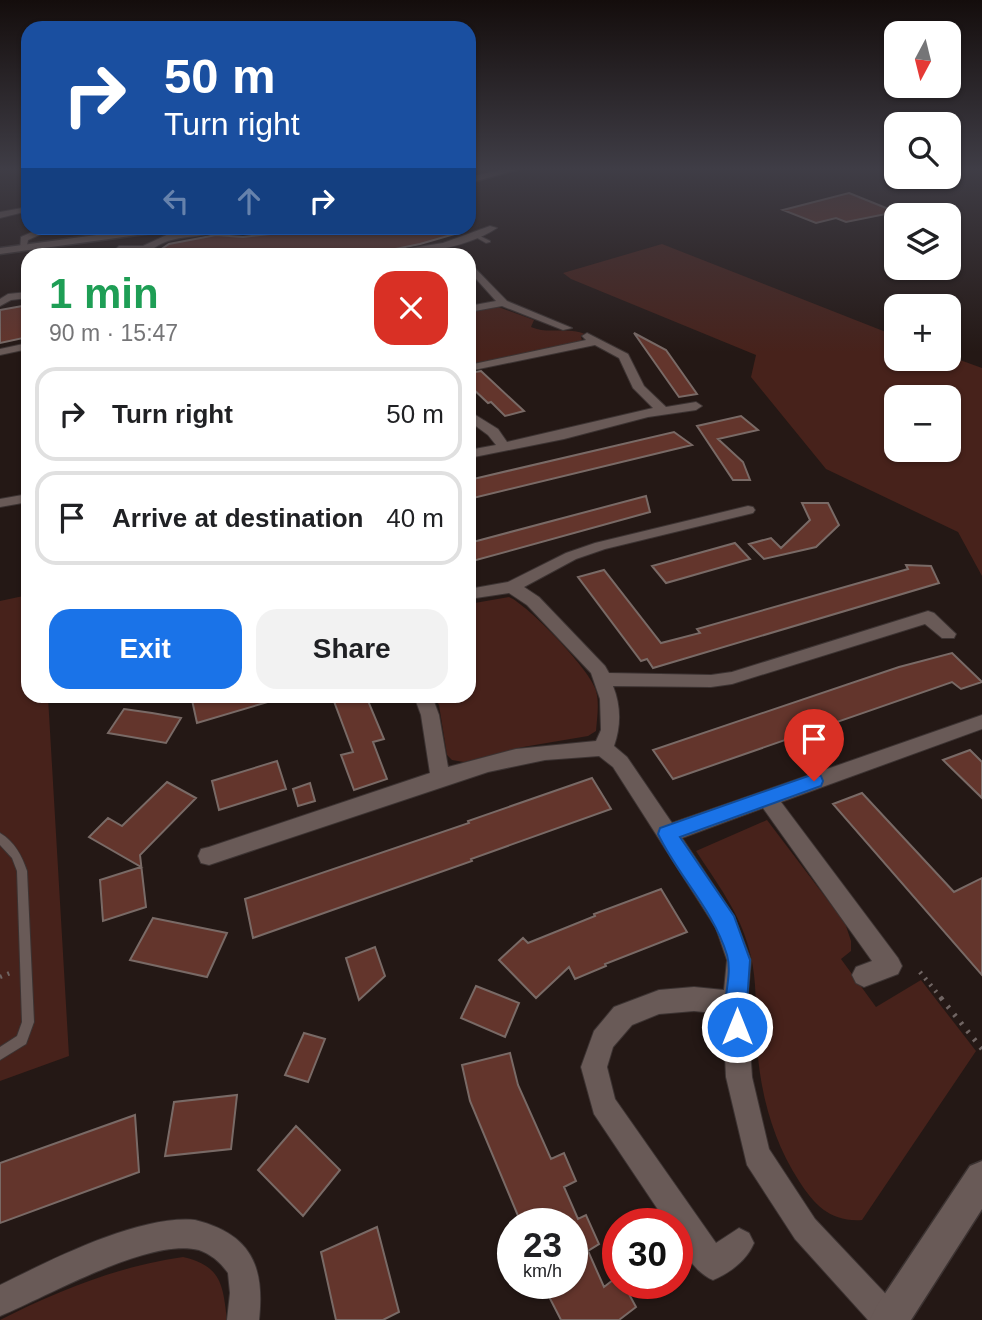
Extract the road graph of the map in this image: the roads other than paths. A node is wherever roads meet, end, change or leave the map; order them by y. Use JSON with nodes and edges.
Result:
{"nodes":[{"id":1,"x":32,"y":235,"type":"edge"},
{"id":2,"x":93,"y":235,"type":"edge"},
{"id":3,"x":117,"y":235,"type":"edge"},
{"id":4,"x":174,"y":235,"type":"edge"},
{"id":5,"x":471,"y":235,"type":"edge"},
{"id":6,"x":476,"y":235,"type":"edge"},
{"id":7,"x":488,"y":242,"type":"dead end"},
{"id":8,"x":444,"y":245,"type":"junction"},
{"id":9,"x":127,"y":247,"type":"junction"},
{"id":10,"x":21,"y":248,"type":"edge"},
{"id":11,"x":23,"y":248,"type":"joint"},
{"id":12,"x":124,"y":248,"type":"edge"},
{"id":13,"x":130,"y":248,"type":"edge"},
{"id":14,"x":150,"y":248,"type":"edge"},
{"id":15,"x":423,"y":248,"type":"edge"},
{"id":16,"x":448,"y":248,"type":"edge"},
{"id":17,"x":0,"y":251,"type":"edge"},
{"id":18,"x":476,"y":273,"type":"edge"},
{"id":19,"x":21,"y":296,"type":"edge"},
{"id":20,"x":3,"y":298,"type":"edge"},
{"id":21,"x":503,"y":303,"type":"junction"},
{"id":22,"x":476,"y":308,"type":"edge"},
{"id":23,"x":552,"y":322,"type":"junction"},
{"id":24,"x":567,"y":328,"type":"dead end"},
{"id":25,"x":538,"y":329,"type":"dead end"},
{"id":26,"x":21,"y":348,"type":"edge"},
{"id":27,"x":0,"y":352,"type":"edge"},
{"id":28,"x":476,"y":367,"type":"edge"},
{"id":29,"x":696,"y":406,"type":"dead end"},
{"id":30,"x":662,"y":410,"type":"junction"},
{"id":31,"x":476,"y":420,"type":"edge"},
{"id":32,"x":503,"y":446,"type":"junction"},
{"id":33,"x":476,"y":452,"type":"edge"},
{"id":34,"x":21,"y":499,"type":"edge"},
{"id":35,"x":0,"y":503,"type":"edge"},
{"id":36,"x":748,"y":510,"type":"dead end"},
{"id":37,"x":512,"y":587,"type":"junction"},
{"id":38,"x":476,"y":593,"type":"edge"},
{"id":39,"x":948,"y":634,"type":"dead end"},
{"id":40,"x":602,"y":679,"type":"junction"},
{"id":41,"x":426,"y":703,"type":"edge"},
{"id":42,"x":982,"y":722,"type":"edge"},
{"id":43,"x":603,"y":748,"type":"junction"},
{"id":44,"x":441,"y":777,"type":"junction"},
{"id":45,"x":767,"y":798,"type":"junction"},
{"id":46,"x":667,"y":834,"type":"junction"},
{"id":47,"x":0,"y":838,"type":"edge"},
{"id":48,"x":209,"y":856,"type":"dead end"},
{"id":49,"x":864,"y":975,"type":"dead end"},
{"id":50,"x":735,"y":1003,"type":"junction"},
{"id":51,"x":0,"y":1054,"type":"edge"},
{"id":52,"x":982,"y":1178,"type":"edge"},
{"id":53,"x":739,"y":1243,"type":"dead end"},
{"id":54,"x":0,"y":1301,"type":"edge"},
{"id":55,"x":243,"y":1320,"type":"edge"},
{"id":56,"x":889,"y":1320,"type":"edge"}],
"edges":[{"from":1,"to":11,"type":"street"},
{"from":2,"to":11,"type":"street"},
{"from":3,"to":9,"type":"street"},
{"from":4,"to":14,"type":"street"},
{"from":5,"to":8,"type":"street"},
{"from":6,"to":7,"type":"lane"},
{"from":8,"to":15,"type":"street"},
{"from":8,"to":16,"type":"street"},
{"from":9,"to":12,"type":"street"},
{"from":9,"to":13,"type":"street"},
{"from":10,"to":17,"type":"street"},
{"from":18,"to":21,"type":"street"},
{"from":19,"to":20,"type":"street"},
{"from":21,"to":22,"type":"street"},
{"from":21,"to":23,"type":"street"},
{"from":23,"to":24,"type":"street"},
{"from":23,"to":25,"type":"street"},
{"from":26,"to":27,"type":"street"},
{"from":28,"to":30,"type":"street"},
{"from":29,"to":30,"type":"street"},
{"from":30,"to":32,"type":"street"},
{"from":31,"to":32,"type":"street"},
{"from":32,"to":33,"type":"street"},
{"from":34,"to":35,"type":"street"},
{"from":36,"to":37,"type":"street"},
{"from":37,"to":38,"type":"street"},
{"from":37,"to":40,"type":"street"},
{"from":39,"to":40,"type":"street"},
{"from":40,"to":43,"type":"street"},
{"from":41,"to":44,"type":"street"},
{"from":42,"to":45,"type":"street"},
{"from":43,"to":44,"type":"street"},
{"from":43,"to":46,"type":"street"},
{"from":44,"to":48,"type":"street"},
{"from":45,"to":46,"type":"street"},
{"from":45,"to":49,"type":"street"},
{"from":46,"to":50,"type":"street"},
{"from":47,"to":51,"type":"lane"},
{"from":50,"to":53,"type":"street"},
{"from":50,"to":56,"type":"street"},
{"from":52,"to":56,"type":"street"},
{"from":54,"to":55,"type":"street"}]}
